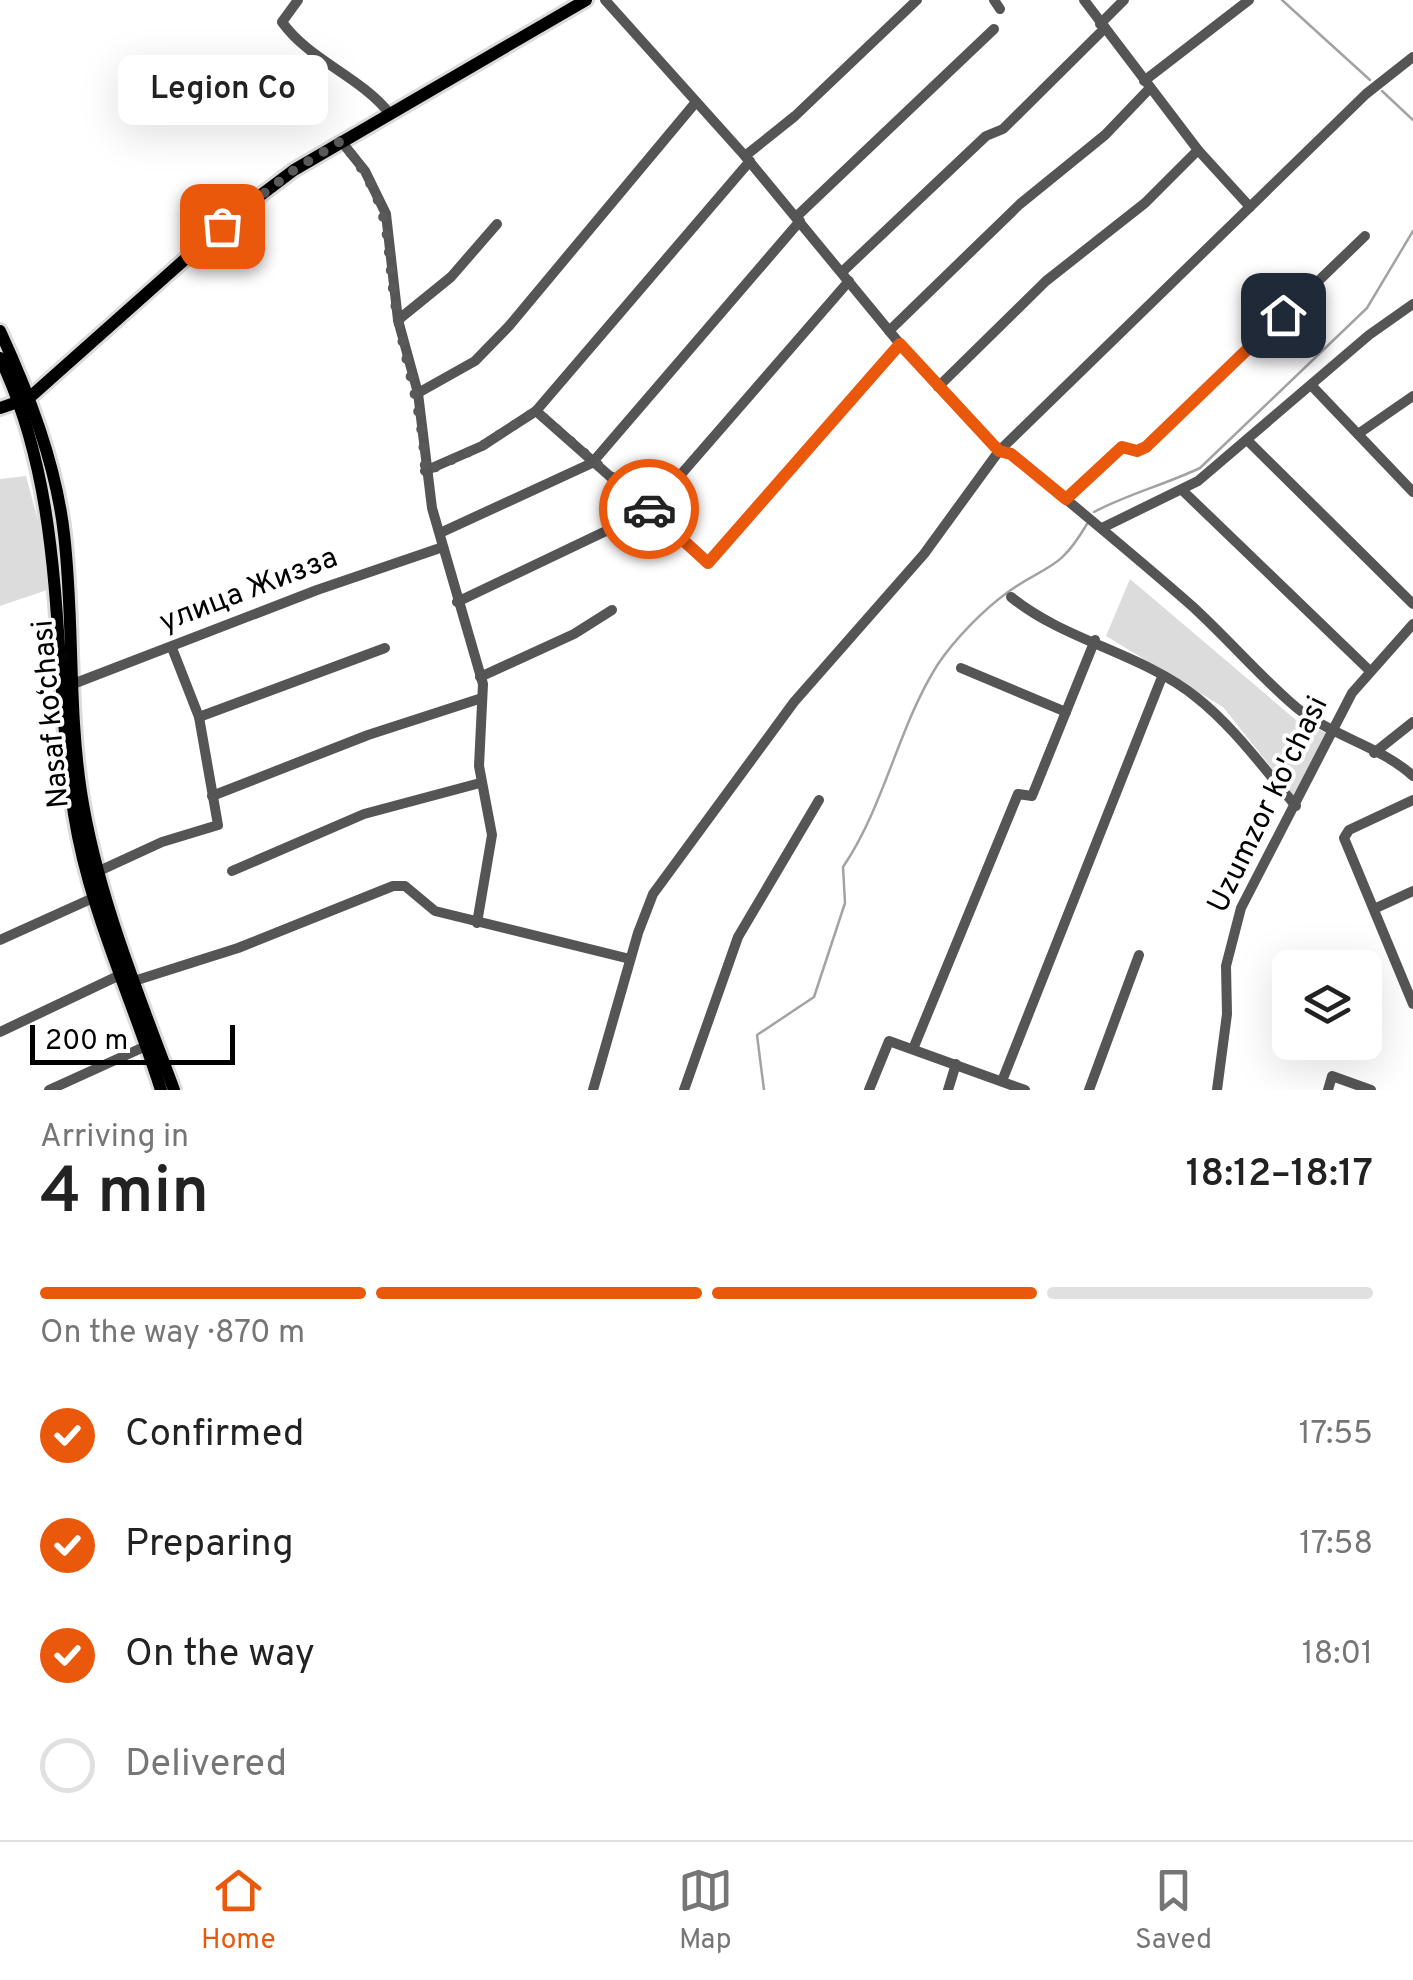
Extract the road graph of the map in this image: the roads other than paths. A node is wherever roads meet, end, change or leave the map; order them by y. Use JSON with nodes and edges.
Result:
{"nodes":[{"id":1,"x":298,"y":0,"type":"edge"},
{"id":2,"x":586,"y":0,"type":"edge"},
{"id":3,"x":606,"y":0,"type":"edge"},
{"id":4,"x":917,"y":0,"type":"edge"},
{"id":5,"x":1084,"y":0,"type":"edge"},
{"id":6,"x":1124,"y":0,"type":"edge"},
{"id":7,"x":1248,"y":0,"type":"edge"},
{"id":8,"x":1102,"y":27,"type":"junction"},
{"id":9,"x":994,"y":29,"type":"dead end"},
{"id":10,"x":1413,"y":57,"type":"edge"},
{"id":11,"x":1147,"y":85,"type":"junction"},
{"id":12,"x":696,"y":102,"type":"junction"},
{"id":13,"x":390,"y":114,"type":"junction"},
{"id":14,"x":341,"y":141,"type":"junction"},
{"id":15,"x":1198,"y":150,"type":"junction"},
{"id":16,"x":748,"y":158,"type":"junction"},
{"id":17,"x":1250,"y":207,"type":"junction"},
{"id":18,"x":798,"y":219,"type":"junction"},
{"id":19,"x":497,"y":224,"type":"dead end"},
{"id":20,"x":1365,"y":236,"type":"dead end"},
{"id":21,"x":846,"y":276,"type":"junction"},
{"id":22,"x":1413,"y":304,"type":"edge"},
{"id":23,"x":398,"y":320,"type":"junction"},
{"id":24,"x":0,"y":331,"type":"edge"},
{"id":25,"x":889,"y":331,"type":"junction"},
{"id":26,"x":900,"y":344,"type":"junction"},
{"id":27,"x":0,"y":358,"type":"edge"},
{"id":28,"x":1311,"y":385,"type":"junction"},
{"id":29,"x":938,"y":387,"type":"junction"},
{"id":30,"x":418,"y":393,"type":"junction"},
{"id":31,"x":1413,"y":396,"type":"edge"},
{"id":32,"x":24,"y":401,"type":"junction"},
{"id":33,"x":0,"y":408,"type":"edge"},
{"id":34,"x":536,"y":411,"type":"junction"},
{"id":35,"x":1358,"y":434,"type":"junction"},
{"id":36,"x":1247,"y":440,"type":"junction"},
{"id":37,"x":999,"y":451,"type":"junction"},
{"id":38,"x":592,"y":463,"type":"junction"},
{"id":39,"x":425,"y":472,"type":"junction"},
{"id":40,"x":1413,"y":473,"type":"edge"},
{"id":41,"x":1402,"y":480,"type":"junction"},
{"id":42,"x":1182,"y":490,"type":"junction"},
{"id":43,"x":1413,"y":492,"type":"edge"},
{"id":44,"x":1066,"y":499,"type":"junction"},
{"id":45,"x":650,"y":510,"type":"junction"},
{"id":46,"x":1102,"y":528,"type":"junction"},
{"id":47,"x":440,"y":533,"type":"junction"},
{"id":48,"x":443,"y":547,"type":"junction"},
{"id":49,"x":1012,"y":597,"type":"dead end"},
{"id":50,"x":457,"y":602,"type":"junction"},
{"id":51,"x":1413,"y":604,"type":"edge"},
{"id":52,"x":612,"y":610,"type":"dead end"},
{"id":53,"x":1413,"y":624,"type":"edge"},
{"id":54,"x":1095,"y":640,"type":"junction"},
{"id":55,"x":172,"y":648,"type":"junction"},
{"id":56,"x":385,"y":648,"type":"dead end"},
{"id":57,"x":961,"y":668,"type":"dead end"},
{"id":58,"x":1370,"y":671,"type":"junction"},
{"id":59,"x":480,"y":677,"type":"junction"},
{"id":60,"x":1162,"y":677,"type":"junction"},
{"id":61,"x":73,"y":684,"type":"junction"},
{"id":62,"x":482,"y":698,"type":"junction"},
{"id":63,"x":1066,"y":712,"type":"junction"},
{"id":64,"x":199,"y":717,"type":"junction"},
{"id":65,"x":1413,"y":722,"type":"edge"},
{"id":66,"x":1333,"y":733,"type":"junction"},
{"id":67,"x":1374,"y":753,"type":"junction"},
{"id":68,"x":1413,"y":776,"type":"edge"},
{"id":69,"x":480,"y":783,"type":"junction"},
{"id":70,"x":212,"y":796,"type":"junction"},
{"id":71,"x":819,"y":800,"type":"dead end"},
{"id":72,"x":1413,"y":800,"type":"edge"},
{"id":73,"x":1296,"y":806,"type":"junction"},
{"id":74,"x":99,"y":871,"type":"junction"},
{"id":75,"x":232,"y":871,"type":"dead end"},
{"id":76,"x":1413,"y":891,"type":"edge"},
{"id":77,"x":93,"y":898,"type":"junction"},
{"id":78,"x":1376,"y":908,"type":"junction"},
{"id":79,"x":477,"y":923,"type":"junction"},
{"id":80,"x":0,"y":940,"type":"edge"},
{"id":81,"x":1139,"y":955,"type":"dead end"},
{"id":82,"x":630,"y":959,"type":"junction"},
{"id":83,"x":127,"y":978,"type":"junction"},
{"id":84,"x":1413,"y":1004,"type":"edge"},
{"id":85,"x":0,"y":1032,"type":"edge"},
{"id":86,"x":146,"y":1046,"type":"junction"},
{"id":87,"x":913,"y":1049,"type":"junction"},
{"id":88,"x":956,"y":1064,"type":"junction"},
{"id":89,"x":1002,"y":1082,"type":"junction"},
{"id":90,"x":594,"y":1087,"type":"edge"},
{"id":91,"x":49,"y":1090,"type":"edge"},
{"id":92,"x":162,"y":1090,"type":"edge"},
{"id":93,"x":174,"y":1090,"type":"edge"},
{"id":94,"x":609,"y":1090,"type":"edge"},
{"id":95,"x":684,"y":1090,"type":"edge"},
{"id":96,"x":869,"y":1090,"type":"edge"},
{"id":97,"x":948,"y":1090,"type":"edge"},
{"id":98,"x":1026,"y":1090,"type":"edge"},
{"id":99,"x":1089,"y":1090,"type":"edge"},
{"id":100,"x":1217,"y":1090,"type":"edge"},
{"id":101,"x":1328,"y":1090,"type":"edge"},
{"id":102,"x":1370,"y":1090,"type":"edge"}],
"edges":[{"from":1,"to":13,"type":"street"},
{"from":2,"to":13,"type":"main road"},
{"from":3,"to":12,"type":"street"},
{"from":4,"to":16,"type":"street"},
{"from":5,"to":8,"type":"street"},
{"from":6,"to":8,"type":"street"},
{"from":7,"to":11,"type":"street"},
{"from":8,"to":11,"type":"street"},
{"from":8,"to":21,"type":"street"},
{"from":9,"to":18,"type":"street"},
{"from":10,"to":17,"type":"street"},
{"from":11,"to":15,"type":"street"},
{"from":11,"to":25,"type":"street"},
{"from":12,"to":16,"type":"street"},
{"from":12,"to":30,"type":"street"},
{"from":13,"to":14,"type":"main road"},
{"from":14,"to":23,"type":"street"},
{"from":14,"to":32,"type":"main road"},
{"from":15,"to":17,"type":"street"},
{"from":15,"to":29,"type":"street"},
{"from":16,"to":18,"type":"street"},
{"from":16,"to":34,"type":"street"},
{"from":17,"to":37,"type":"street"},
{"from":18,"to":21,"type":"street"},
{"from":18,"to":38,"type":"street"},
{"from":19,"to":23,"type":"street"},
{"from":20,"to":44,"type":"street"},
{"from":21,"to":25,"type":"street"},
{"from":21,"to":45,"type":"street"},
{"from":22,"to":28,"type":"street"},
{"from":23,"to":30,"type":"street"},
{"from":24,"to":32,"type":"main road","name":"Nasaf ko‘chasi"},
{"from":25,"to":26,"type":"street"},
{"from":26,"to":29,"type":"street"},
{"from":26,"to":45,"type":"street"},
{"from":27,"to":32,"type":"main road","name":"Nasaf ko‘chasi"},
{"from":28,"to":35,"type":"street"},
{"from":28,"to":36,"type":"street"},
{"from":29,"to":37,"type":"street"},
{"from":30,"to":39,"type":"street"},
{"from":31,"to":35,"type":"street"},
{"from":32,"to":33,"type":"main road"},
{"from":32,"to":61,"type":"main road","name":"Nasaf ko‘chasi"},
{"from":32,"to":77,"type":"main road","name":"Nasaf ko‘chasi"},
{"from":34,"to":38,"type":"street"},
{"from":34,"to":39,"type":"street"},
{"from":35,"to":41,"type":"street"},
{"from":36,"to":42,"type":"street"},
{"from":36,"to":51,"type":"street"},
{"from":37,"to":44,"type":"street"},
{"from":37,"to":82,"type":"street"},
{"from":38,"to":45,"type":"street"},
{"from":38,"to":47,"type":"street"},
{"from":39,"to":47,"type":"street"},
{"from":40,"to":41,"type":"street"},
{"from":41,"to":43,"type":"street"},
{"from":42,"to":46,"type":"street"},
{"from":42,"to":58,"type":"street"},
{"from":44,"to":46,"type":"street"},
{"from":45,"to":50,"type":"street"},
{"from":46,"to":66,"type":"street"},
{"from":47,"to":48,"type":"street"},
{"from":48,"to":50,"type":"street"},
{"from":48,"to":55,"type":"street","name":"улица Жизза"},
{"from":49,"to":54,"type":"street"},
{"from":50,"to":59,"type":"street"},
{"from":52,"to":59,"type":"street"},
{"from":53,"to":58,"type":"street","name":"Uzumzor ko'chasi"},
{"from":54,"to":60,"type":"street"},
{"from":54,"to":63,"type":"street"},
{"from":55,"to":61,"type":"street","name":"улица Жизза"},
{"from":55,"to":64,"type":"street"},
{"from":56,"to":64,"type":"street"},
{"from":57,"to":63,"type":"street"},
{"from":58,"to":66,"type":"street","name":"Uzumzor ko'chasi"},
{"from":59,"to":62,"type":"street"},
{"from":60,"to":73,"type":"street"},
{"from":60,"to":89,"type":"street"},
{"from":61,"to":74,"type":"main road","name":"Nasaf ko‘chasi"},
{"from":62,"to":69,"type":"street"},
{"from":62,"to":70,"type":"street"},
{"from":63,"to":87,"type":"street"},
{"from":64,"to":70,"type":"street"},
{"from":65,"to":67,"type":"street"},
{"from":66,"to":67,"type":"street"},
{"from":66,"to":73,"type":"street","name":"Uzumzor ko'chasi"},
{"from":67,"to":68,"type":"street"},
{"from":69,"to":75,"type":"street"},
{"from":69,"to":79,"type":"street"},
{"from":70,"to":74,"type":"street"},
{"from":71,"to":95,"type":"street"},
{"from":72,"to":78,"type":"street"},
{"from":73,"to":100,"type":"street","name":"Uzumzor ko'chasi"},
{"from":74,"to":83,"type":"main road","name":"Nasaf ko‘chasi"},
{"from":76,"to":78,"type":"street"},
{"from":77,"to":80,"type":"street"},
{"from":77,"to":83,"type":"main road","name":"Nasaf ko‘chasi"},
{"from":78,"to":84,"type":"street"},
{"from":79,"to":82,"type":"street"},
{"from":79,"to":83,"type":"street"},
{"from":81,"to":99,"type":"street"},
{"from":82,"to":90,"type":"street"},
{"from":83,"to":85,"type":"street"},
{"from":83,"to":86,"type":"main road","name":"Nasaf ko‘chasi"},
{"from":83,"to":93,"type":"main road","name":"Nasaf ko‘chasi"},
{"from":86,"to":91,"type":"street"},
{"from":86,"to":92,"type":"main road","name":"Nasaf ko‘chasi"},
{"from":87,"to":88,"type":"street"},
{"from":87,"to":96,"type":"street"},
{"from":88,"to":89,"type":"street"},
{"from":88,"to":97,"type":"street"},
{"from":89,"to":98,"type":"street"},
{"from":90,"to":94,"type":"street"},
{"from":101,"to":102,"type":"street"}]}
